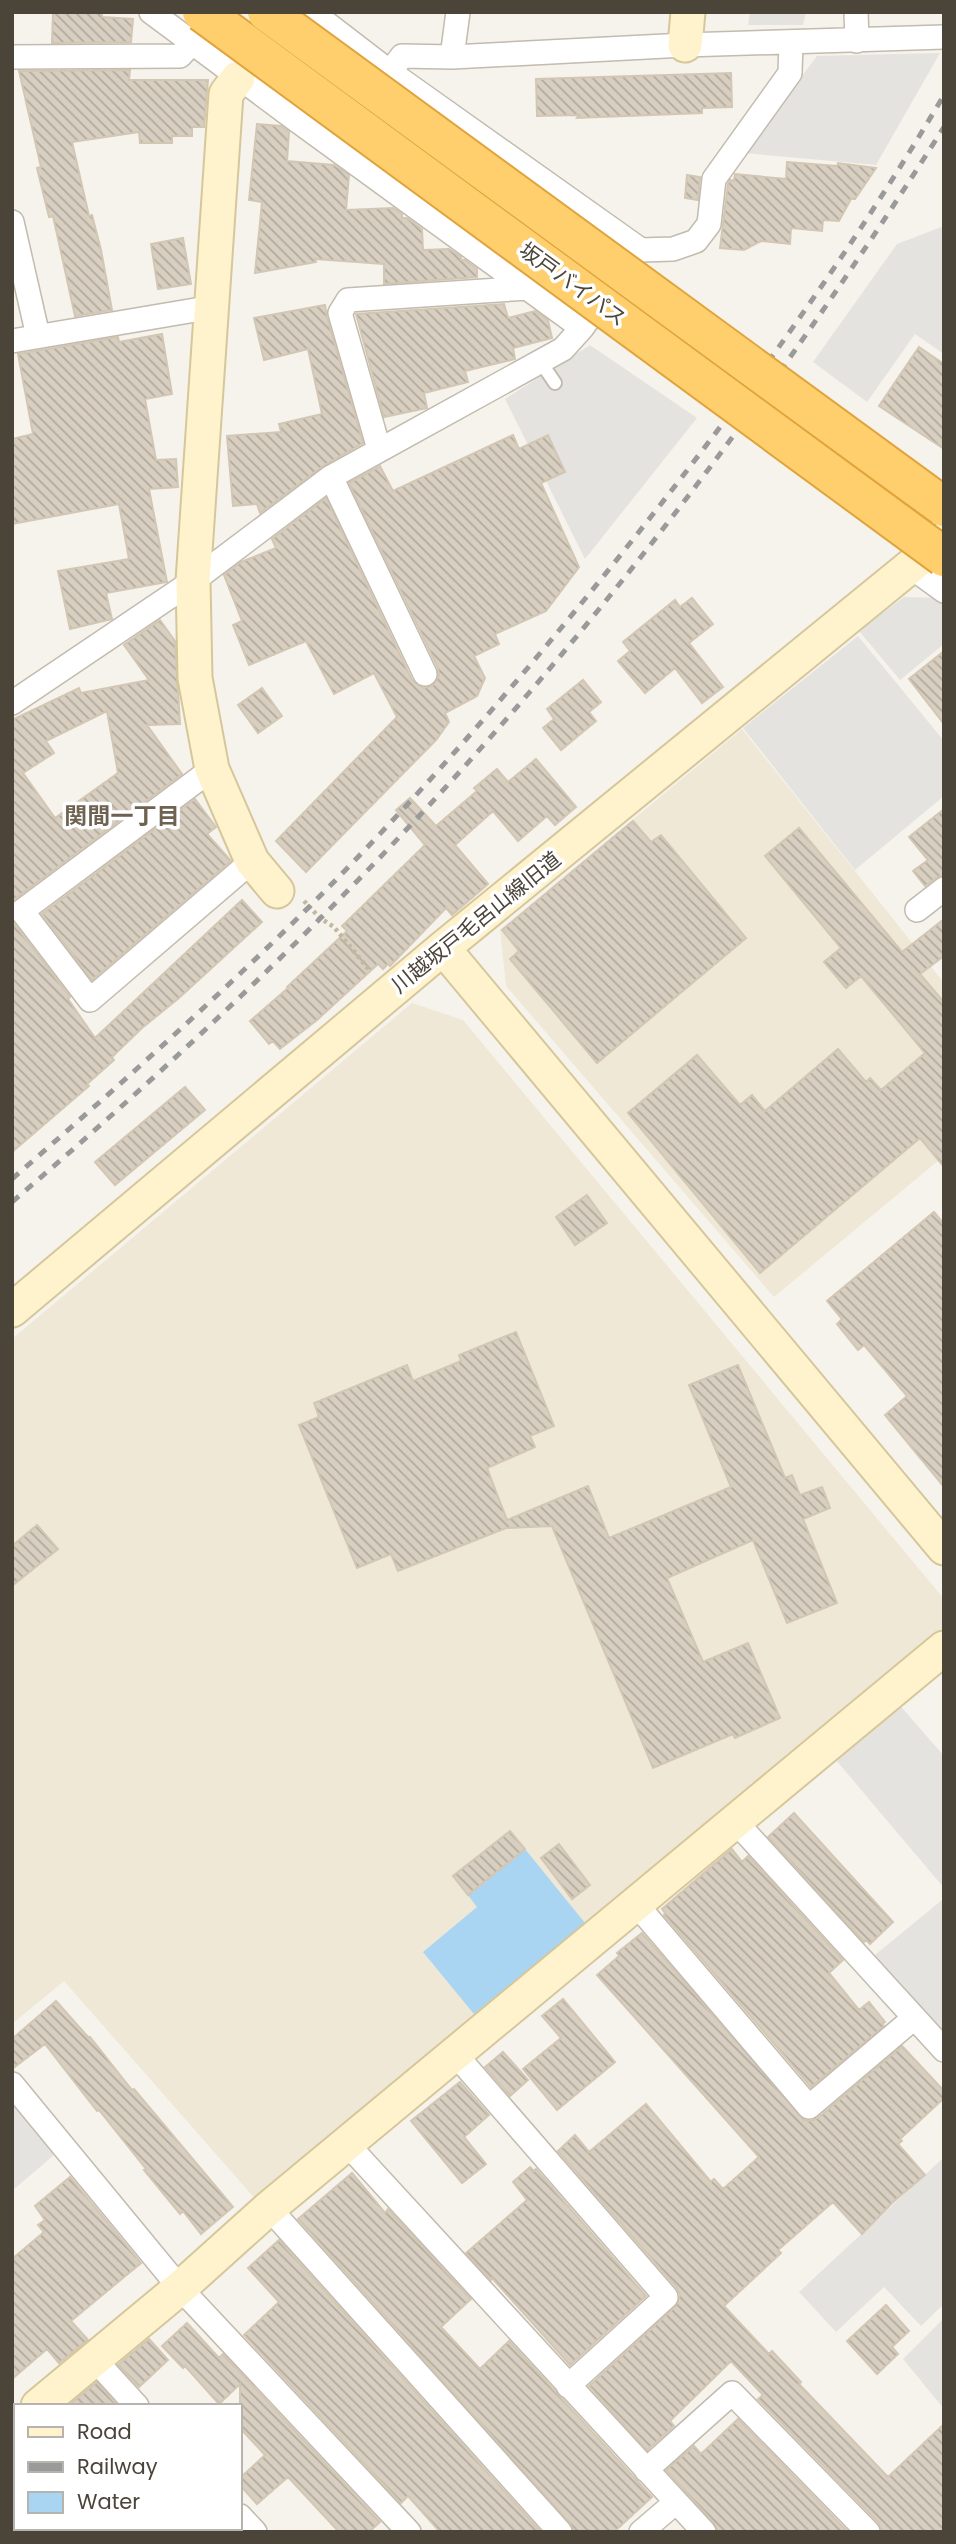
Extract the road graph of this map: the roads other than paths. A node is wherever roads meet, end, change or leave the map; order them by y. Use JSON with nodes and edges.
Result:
{"nodes":[{"id":1,"x":151,"y":12,"type":"edge"},
{"id":2,"x":267,"y":12,"type":"edge"},
{"id":3,"x":312,"y":12,"type":"edge"},
{"id":4,"x":458,"y":12,"type":"edge"},
{"id":5,"x":688,"y":12,"type":"edge"},
{"id":6,"x":856,"y":12,"type":"edge"},
{"id":7,"x":197,"y":28,"type":"edge"},
{"id":8,"x":944,"y":37,"type":"edge"},
{"id":9,"x":857,"y":40,"type":"junction"},
{"id":10,"x":790,"y":41,"type":"junction"},
{"id":11,"x":685,"y":45,"type":"junction"},
{"id":12,"x":359,"y":49,"type":"junction"},
{"id":13,"x":12,"y":57,"type":"edge"},
{"id":14,"x":452,"y":57,"type":"junction"},
{"id":15,"x":390,"y":72,"type":"junction"},
{"id":16,"x":238,"y":78,"type":"junction"},
{"id":17,"x":299,"y":122,"type":"junction"},
{"id":18,"x":12,"y":222,"type":"edge"},
{"id":19,"x":641,"y":250,"type":"junction"},
{"id":20,"x":528,"y":288,"type":"junction"},
{"id":21,"x":213,"y":307,"type":"junction"},
{"id":22,"x":582,"y":328,"type":"junction"},
{"id":23,"x":38,"y":336,"type":"junction"},
{"id":24,"x":12,"y":341,"type":"edge"},
{"id":25,"x":540,"y":361,"type":"junction"},
{"id":26,"x":555,"y":383,"type":"dead end"},
{"id":27,"x":379,"y":449,"type":"junction"},
{"id":28,"x":331,"y":477,"type":"junction"},
{"id":29,"x":944,"y":507,"type":"edge"},
{"id":30,"x":944,"y":539,"type":"edge"},
{"id":31,"x":927,"y":562,"type":"edge"},
{"id":32,"x":193,"y":581,"type":"junction"},
{"id":33,"x":944,"y":591,"type":"edge"},
{"id":34,"x":425,"y":674,"type":"dead end"},
{"id":35,"x":12,"y":703,"type":"edge"},
{"id":36,"x":212,"y":769,"type":"junction"},
{"id":37,"x":252,"y":861,"type":"junction"},
{"id":38,"x":944,"y":889,"type":"edge"},
{"id":39,"x":277,"y":891,"type":"dead end"},
{"id":40,"x":917,"y":910,"type":"dead end"},
{"id":41,"x":443,"y":948,"type":"junction"},
{"id":42,"x":12,"y":1310,"type":"edge"},
{"id":43,"x":944,"y":1548,"type":"edge"},
{"id":44,"x":944,"y":1648,"type":"edge"},
{"id":45,"x":735,"y":1821,"type":"junction"},
{"id":46,"x":636,"y":1904,"type":"junction"},
{"id":47,"x":914,"y":2018,"type":"junction"},
{"id":48,"x":944,"y":2050,"type":"edge"},
{"id":49,"x":456,"y":2055,"type":"junction"},
{"id":50,"x":12,"y":2084,"type":"edge"},
{"id":51,"x":347,"y":2144,"type":"junction"},
{"id":52,"x":270,"y":2208,"type":"junction"},
{"id":53,"x":180,"y":2287,"type":"junction"},
{"id":54,"x":95,"y":2360,"type":"junction"},
{"id":55,"x":568,"y":2386,"type":"junction"},
{"id":56,"x":40,"y":2404,"type":"edge"},
{"id":57,"x":136,"y":2404,"type":"edge"},
{"id":58,"x":646,"y":2470,"type":"junction"},
{"id":59,"x":676,"y":2502,"type":"junction"},
{"id":60,"x":242,"y":2518,"type":"edge"},
{"id":61,"x":254,"y":2532,"type":"edge"},
{"id":62,"x":409,"y":2532,"type":"edge"},
{"id":63,"x":560,"y":2532,"type":"edge"},
{"id":64,"x":641,"y":2532,"type":"edge"},
{"id":65,"x":704,"y":2532,"type":"edge"},
{"id":66,"x":868,"y":2532,"type":"edge"}],
"edges":[{"from":1,"to":7,"type":"street"},
{"from":2,"to":29,"type":"highway","name":"坂戸バイパス","bridge":true},
{"from":3,"to":12,"type":"street"},
{"from":4,"to":14,"type":"street"},
{"from":5,"to":11,"type":"street"},
{"from":6,"to":9,"type":"street"},
{"from":7,"to":13,"type":"street"},
{"from":7,"to":16,"type":"street"},
{"from":7,"to":31,"type":"highway","name":"坂戸バイパス","bridge":true},
{"from":8,"to":9,"type":"street"},
{"from":9,"to":10,"type":"street"},
{"from":10,"to":11,"type":"street"},
{"from":10,"to":19,"type":"street"},
{"from":11,"to":14,"type":"street"},
{"from":12,"to":15,"type":"street"},
{"from":12,"to":17,"type":"street"},
{"from":14,"to":15,"type":"street"},
{"from":15,"to":19,"type":"street"},
{"from":16,"to":17,"type":"street"},
{"from":16,"to":21,"type":"street"},
{"from":17,"to":20,"type":"street"},
{"from":18,"to":23,"type":"street"},
{"from":19,"to":22,"type":"street"},
{"from":20,"to":22,"type":"street"},
{"from":20,"to":27,"type":"street"},
{"from":21,"to":23,"type":"street"},
{"from":21,"to":32,"type":"street"},
{"from":22,"to":25,"type":"street"},
{"from":23,"to":24,"type":"street"},
{"from":25,"to":26,"type":"lane"},
{"from":25,"to":27,"type":"street"},
{"from":27,"to":28,"type":"street"},
{"from":28,"to":32,"type":"street"},
{"from":28,"to":34,"type":"street"},
{"from":30,"to":31,"type":"street","name":"川越坂戸毛呂山線旧道"},
{"from":31,"to":33,"type":"street"},
{"from":31,"to":41,"type":"street","name":"川越坂戸毛呂山線旧道"},
{"from":32,"to":35,"type":"street"},
{"from":32,"to":36,"type":"street"},
{"from":36,"to":37,"type":"street"},
{"from":36,"to":37,"type":"street"},
{"from":37,"to":39,"type":"street"},
{"from":38,"to":40,"type":"street"},
{"from":41,"to":42,"type":"street","name":"川越坂戸毛呂山線旧道"},
{"from":41,"to":43,"type":"street"},
{"from":44,"to":45,"type":"street"},
{"from":45,"to":46,"type":"street"},
{"from":45,"to":47,"type":"street"},
{"from":46,"to":47,"type":"street"},
{"from":46,"to":49,"type":"street"},
{"from":47,"to":48,"type":"street"},
{"from":49,"to":51,"type":"street"},
{"from":49,"to":55,"type":"street"},
{"from":50,"to":53,"type":"street"},
{"from":51,"to":52,"type":"street"},
{"from":51,"to":55,"type":"street"},
{"from":52,"to":53,"type":"street"},
{"from":52,"to":63,"type":"street"},
{"from":53,"to":54,"type":"street"},
{"from":53,"to":62,"type":"street"},
{"from":54,"to":56,"type":"street"},
{"from":54,"to":57,"type":"street"},
{"from":55,"to":58,"type":"street"},
{"from":58,"to":59,"type":"street"},
{"from":58,"to":66,"type":"street"},
{"from":59,"to":64,"type":"street"},
{"from":59,"to":65,"type":"street"},
{"from":60,"to":61,"type":"street"}]}
